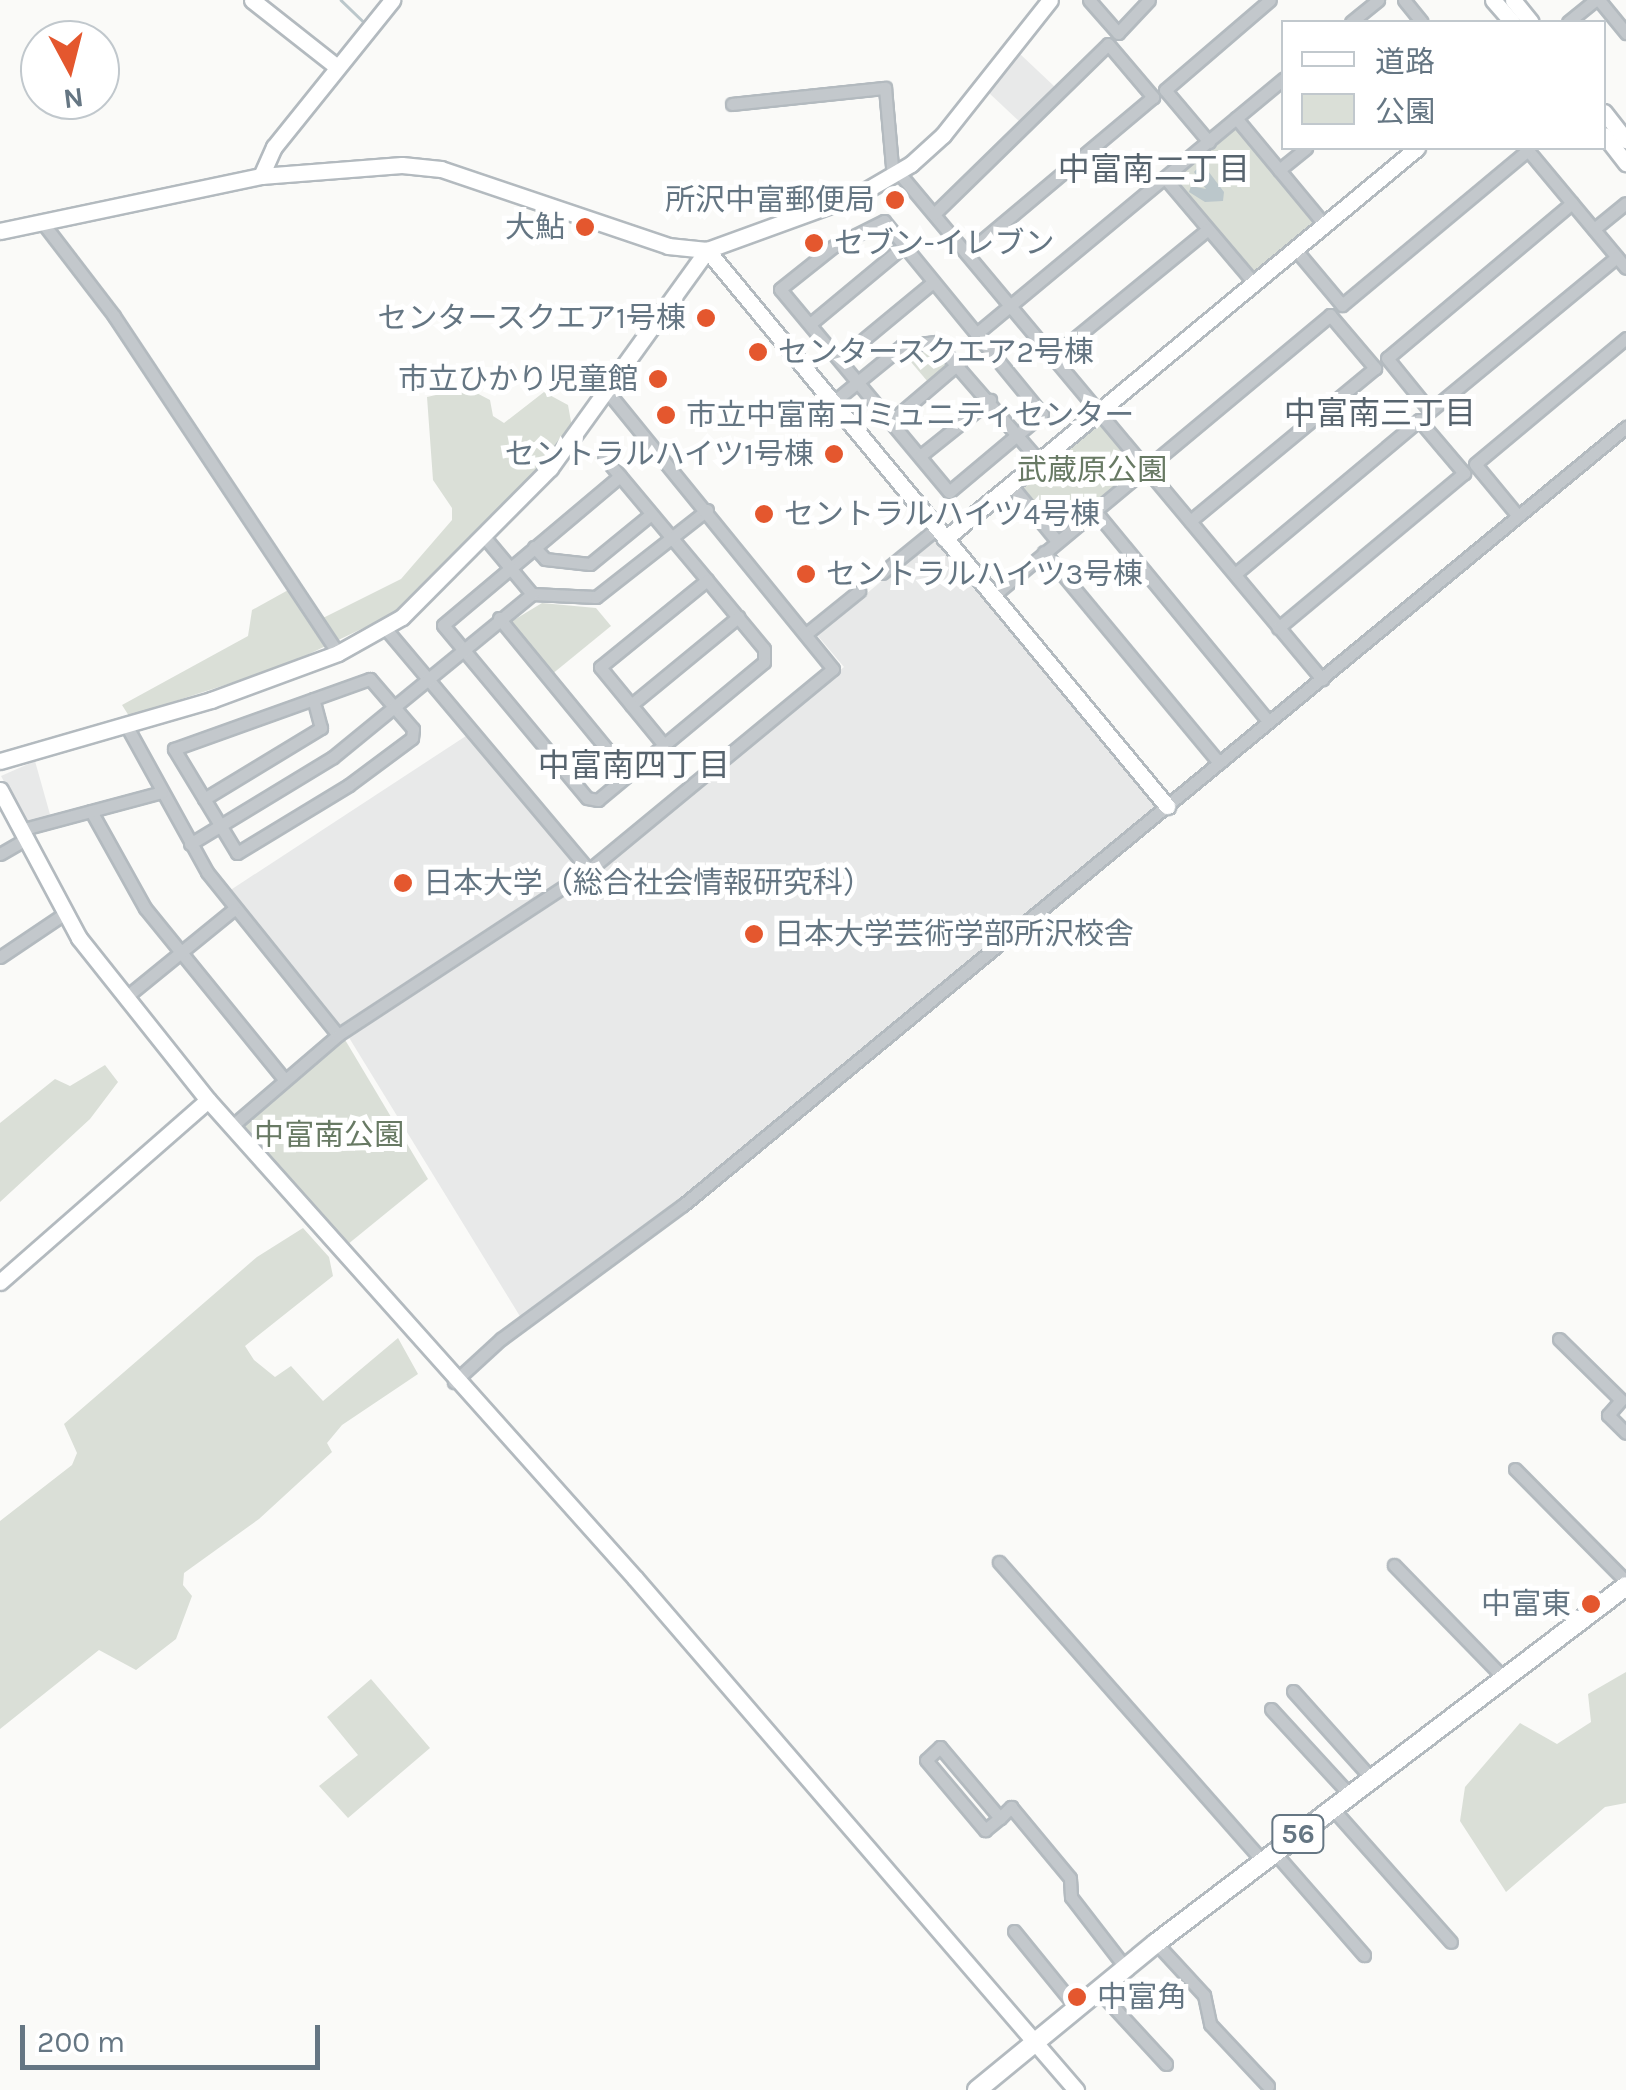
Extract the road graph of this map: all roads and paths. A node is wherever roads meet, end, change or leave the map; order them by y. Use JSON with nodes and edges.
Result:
{"nodes":[{"id":1,"x":252,"y":0,"type":"edge"},
{"id":2,"x":392,"y":0,"type":"edge"},
{"id":3,"x":1050,"y":0,"type":"edge"},
{"id":4,"x":1090,"y":0,"type":"edge"},
{"id":5,"x":1149,"y":0,"type":"edge"},
{"id":6,"x":1270,"y":0,"type":"edge"},
{"id":7,"x":1378,"y":0,"type":"edge"},
{"id":8,"x":1404,"y":0,"type":"edge"},
{"id":9,"x":1494,"y":0,"type":"edge"},
{"id":10,"x":1512,"y":0,"type":"edge"},
{"id":11,"x":1597,"y":0,"type":"edge"},
{"id":12,"x":1353,"y":20,"type":"edge"},
{"id":13,"x":1420,"y":20,"type":"edge"},
{"id":14,"x":1510,"y":20,"type":"edge"},
{"id":15,"x":1529,"y":20,"type":"edge"},
{"id":16,"x":1571,"y":20,"type":"edge"},
{"id":17,"x":1626,"y":33,"type":"edge"},
{"id":18,"x":337,"y":67,"type":"junction"},
{"id":19,"x":1281,"y":80,"type":"edge"},
{"id":20,"x":732,"y":104,"type":"dead end"},
{"id":21,"x":1606,"y":115,"type":"edge"},
{"id":22,"x":1236,"y":118,"type":"junction"},
{"id":23,"x":1606,"y":138,"type":"edge"},
{"id":24,"x":1626,"y":140,"type":"edge"},
{"id":25,"x":1209,"y":142,"type":"junction"},
{"id":26,"x":1304,"y":150,"type":"edge"},
{"id":27,"x":1416,"y":150,"type":"edge"},
{"id":28,"x":1526,"y":150,"type":"edge"},
{"id":29,"x":1528,"y":150,"type":"edge"},
{"id":30,"x":1626,"y":163,"type":"edge"},
{"id":31,"x":1280,"y":170,"type":"junction"},
{"id":32,"x":896,"y":175,"type":"junction"},
{"id":33,"x":261,"y":176,"type":"junction"},
{"id":34,"x":1165,"y":178,"type":"junction"},
{"id":35,"x":1572,"y":203,"type":"junction"},
{"id":36,"x":1626,"y":203,"type":"edge"},
{"id":37,"x":934,"y":214,"type":"junction"},
{"id":38,"x":42,"y":222,"type":"junction"},
{"id":39,"x":1324,"y":224,"type":"junction"},
{"id":40,"x":1208,"y":229,"type":"junction"},
{"id":41,"x":1594,"y":229,"type":"junction"},
{"id":42,"x":0,"y":231,"type":"edge"},
{"id":43,"x":904,"y":246,"type":"junction"},
{"id":44,"x":1295,"y":249,"type":"junction"},
{"id":45,"x":707,"y":250,"type":"junction"},
{"id":46,"x":968,"y":253,"type":"junction"},
{"id":47,"x":1617,"y":257,"type":"junction"},
{"id":48,"x":1626,"y":268,"type":"edge"},
{"id":49,"x":934,"y":282,"type":"junction"},
{"id":50,"x":1254,"y":284,"type":"junction"},
{"id":51,"x":1011,"y":305,"type":"junction"},
{"id":52,"x":810,"y":324,"type":"junction"},
{"id":53,"x":976,"y":334,"type":"junction"},
{"id":54,"x":1626,"y":338,"type":"edge"},
{"id":55,"x":1053,"y":356,"type":"junction"},
{"id":56,"x":840,"y":359,"type":"junction"},
{"id":57,"x":960,"y":362,"type":"junction"},
{"id":58,"x":859,"y":382,"type":"junction"},
{"id":59,"x":607,"y":391,"type":"junction"},
{"id":60,"x":990,"y":400,"type":"junction"},
{"id":61,"x":832,"y":403,"type":"junction"},
{"id":62,"x":1100,"y":411,"type":"junction"},
{"id":63,"x":892,"y":421,"type":"junction"},
{"id":64,"x":1626,"y":427,"type":"edge"},
{"id":65,"x":1019,"y":435,"type":"junction"},
{"id":66,"x":920,"y":456,"type":"junction"},
{"id":67,"x":604,"y":457,"type":"dead end"},
{"id":68,"x":1039,"y":461,"type":"junction"},
{"id":69,"x":1147,"y":468,"type":"junction"},
{"id":70,"x":620,"y":476,"type":"junction"},
{"id":71,"x":1011,"y":484,"type":"junction"},
{"id":72,"x":706,"y":510,"type":"junction"},
{"id":73,"x":1095,"y":511,"type":"junction"},
{"id":74,"x":651,"y":514,"type":"junction"},
{"id":75,"x":1518,"y":516,"type":"junction"},
{"id":76,"x":1190,"y":521,"type":"junction"},
{"id":77,"x":941,"y":534,"type":"junction"},
{"id":78,"x":486,"y":539,"type":"junction"},
{"id":79,"x":672,"y":539,"type":"junction"},
{"id":80,"x":1057,"y":541,"type":"junction"},
{"id":81,"x":534,"y":547,"type":"junction"},
{"id":82,"x":1044,"y":552,"type":"junction"},
{"id":83,"x":510,"y":568,"type":"junction"},
{"id":84,"x":882,"y":573,"type":"dead end"},
{"id":85,"x":1235,"y":574,"type":"junction"},
{"id":86,"x":707,"y":580,"type":"junction"},
{"id":87,"x":859,"y":591,"type":"dead end"},
{"id":88,"x":532,"y":594,"type":"junction"},
{"id":89,"x":993,"y":596,"type":"junction"},
{"id":90,"x":499,"y":618,"type":"junction"},
{"id":91,"x":738,"y":618,"type":"junction"},
{"id":92,"x":386,"y":628,"type":"junction"},
{"id":93,"x":1278,"y":628,"type":"junction"},
{"id":94,"x":807,"y":633,"type":"junction"},
{"id":95,"x":462,"y":649,"type":"junction"},
{"id":96,"x":338,"y":653,"type":"junction"},
{"id":97,"x":428,"y":678,"type":"junction"},
{"id":98,"x":1322,"y":679,"type":"junction"},
{"id":99,"x":312,"y":700,"type":"junction"},
{"id":100,"x":631,"y":705,"type":"junction"},
{"id":101,"x":394,"y":707,"type":"junction"},
{"id":102,"x":1270,"y":722,"type":"junction"},
{"id":103,"x":126,"y":725,"type":"junction"},
{"id":104,"x":664,"y":745,"type":"junction"},
{"id":105,"x":0,"y":761,"type":"edge"},
{"id":106,"x":1220,"y":763,"type":"junction"},
{"id":107,"x":628,"y":775,"type":"junction"},
{"id":108,"x":0,"y":790,"type":"edge"},
{"id":109,"x":162,"y":792,"type":"junction"},
{"id":110,"x":204,"y":799,"type":"junction"},
{"id":111,"x":1167,"y":806,"type":"junction"},
{"id":112,"x":91,"y":812,"type":"junction"},
{"id":113,"x":219,"y":826,"type":"junction"},
{"id":114,"x":22,"y":835,"type":"junction"},
{"id":115,"x":190,"y":844,"type":"junction"},
{"id":116,"x":0,"y":854,"type":"edge"},
{"id":117,"x":589,"y":870,"type":"junction"},
{"id":118,"x":234,"y":909,"type":"junction"},
{"id":119,"x":64,"y":914,"type":"junction"},
{"id":120,"x":180,"y":952,"type":"junction"},
{"id":121,"x":0,"y":957,"type":"edge"},
{"id":122,"x":126,"y":997,"type":"junction"},
{"id":123,"x":338,"y":1036,"type":"junction"},
{"id":124,"x":284,"y":1079,"type":"junction"},
{"id":125,"x":208,"y":1100,"type":"junction"},
{"id":126,"x":232,"y":1126,"type":"junction"},
{"id":127,"x":0,"y":1282,"type":"edge"},
{"id":128,"x":1559,"y":1339,"type":"dead end"},
{"id":129,"x":454,"y":1382,"type":"junction"},
{"id":130,"x":1626,"y":1433,"type":"edge"},
{"id":131,"x":1515,"y":1468,"type":"dead end"},
{"id":132,"x":999,"y":1562,"type":"dead end"},
{"id":133,"x":1394,"y":1565,"type":"dead end"},
{"id":134,"x":1626,"y":1583,"type":"edge"},
{"id":135,"x":1504,"y":1678,"type":"junction"},
{"id":136,"x":1293,"y":1691,"type":"dead end"},
{"id":137,"x":1271,"y":1709,"type":"dead end"},
{"id":138,"x":1371,"y":1778,"type":"junction"},
{"id":139,"x":1350,"y":1795,"type":"junction"},
{"id":140,"x":1332,"y":1808,"type":"junction"},
{"id":141,"x":1000,"y":1818,"type":"junction"},
{"id":142,"x":1268,"y":1856,"type":"junction"},
{"id":143,"x":1014,"y":1931,"type":"dead end"},
{"id":144,"x":1451,"y":1942,"type":"dead end"},
{"id":145,"x":1156,"y":1943,"type":"junction"},
{"id":146,"x":1364,"y":1955,"type":"dead end"},
{"id":147,"x":1126,"y":1967,"type":"junction"},
{"id":148,"x":1098,"y":1989,"type":"junction"},
{"id":149,"x":1076,"y":2006,"type":"junction"},
{"id":150,"x":1029,"y":2042,"type":"junction"},
{"id":151,"x":1166,"y":2064,"type":"dead end"},
{"id":152,"x":1268,"y":2086,"type":"dead end"},
{"id":153,"x":977,"y":2090,"type":"edge"},
{"id":154,"x":1076,"y":2090,"type":"edge"}],
"edges":[{"from":1,"to":18,"type":"street"},
{"from":2,"to":18,"type":"street"},
{"from":3,"to":32,"type":"street"},
{"from":4,"to":5,"type":"street"},
{"from":6,"to":25,"type":"street"},
{"from":7,"to":12,"type":"street"},
{"from":8,"to":13,"type":"street"},
{"from":9,"to":14,"type":"street"},
{"from":10,"to":15,"type":"street"},
{"from":11,"to":16,"type":"street"},
{"from":11,"to":17,"type":"street"},
{"from":18,"to":33,"type":"street"},
{"from":19,"to":22,"type":"street"},
{"from":20,"to":32,"type":"street"},
{"from":21,"to":24,"type":"street"},
{"from":22,"to":25,"type":"street"},
{"from":22,"to":31,"type":"street"},
{"from":23,"to":30,"type":"street"},
{"from":25,"to":34,"type":"street"},
{"from":26,"to":31,"type":"street"},
{"from":27,"to":39,"type":"street"},
{"from":28,"to":44,"type":"street"},
{"from":29,"to":35,"type":"street"},
{"from":31,"to":39,"type":"street"},
{"from":32,"to":37,"type":"street"},
{"from":32,"to":45,"type":"street"},
{"from":33,"to":38,"type":"street"},
{"from":33,"to":45,"type":"street"},
{"from":34,"to":40,"type":"street"},
{"from":34,"to":51,"type":"street"},
{"from":35,"to":41,"type":"street"},
{"from":35,"to":47,"type":"street"},
{"from":36,"to":41,"type":"street"},
{"from":37,"to":46,"type":"street"},
{"from":37,"to":46,"type":"street"},
{"from":38,"to":42,"type":"street"},
{"from":38,"to":96,"type":"street"},
{"from":39,"to":44,"type":"street"},
{"from":40,"to":50,"type":"street"},
{"from":40,"to":55,"type":"street"},
{"from":41,"to":47,"type":"street"},
{"from":43,"to":49,"type":"street"},
{"from":43,"to":52,"type":"street"},
{"from":43,"to":52,"type":"street"},
{"from":44,"to":50,"type":"street"},
{"from":45,"to":59,"type":"street"},
{"from":45,"to":61,"type":"street"},
{"from":46,"to":51,"type":"street"},
{"from":47,"to":48,"type":"street"},
{"from":49,"to":53,"type":"street"},
{"from":49,"to":56,"type":"street"},
{"from":50,"to":62,"type":"street"},
{"from":51,"to":53,"type":"street"},
{"from":51,"to":55,"type":"street"},
{"from":52,"to":56,"type":"street"},
{"from":53,"to":65,"type":"street"},
{"from":54,"to":75,"type":"street"},
{"from":55,"to":62,"type":"street"},
{"from":56,"to":58,"type":"street"},
{"from":57,"to":58,"type":"street"},
{"from":57,"to":60,"type":"street"},
{"from":57,"to":63,"type":"street"},
{"from":58,"to":61,"type":"street"},
{"from":58,"to":63,"type":"street"},
{"from":59,"to":72,"type":"street"},
{"from":59,"to":78,"type":"street"},
{"from":60,"to":65,"type":"street"},
{"from":60,"to":66,"type":"street"},
{"from":61,"to":77,"type":"street"},
{"from":62,"to":68,"type":"street"},
{"from":62,"to":69,"type":"street"},
{"from":63,"to":66,"type":"street"},
{"from":64,"to":75,"type":"street"},
{"from":65,"to":66,"type":"street"},
{"from":65,"to":68,"type":"street"},
{"from":67,"to":70,"type":"street"},
{"from":68,"to":71,"type":"street"},
{"from":69,"to":73,"type":"street"},
{"from":69,"to":76,"type":"street"},
{"from":69,"to":76,"type":"street"},
{"from":70,"to":74,"type":"street"},
{"from":70,"to":81,"type":"street"},
{"from":71,"to":77,"type":"street"},
{"from":71,"to":80,"type":"street"},
{"from":72,"to":79,"type":"street"},
{"from":72,"to":94,"type":"street"},
{"from":73,"to":80,"type":"street"},
{"from":73,"to":102,"type":"street"},
{"from":74,"to":79,"type":"street"},
{"from":74,"to":81,"type":"street"},
{"from":75,"to":98,"type":"street"},
{"from":76,"to":85,"type":"street"},
{"from":77,"to":84,"type":"street"},
{"from":77,"to":89,"type":"street"},
{"from":78,"to":83,"type":"street"},
{"from":78,"to":92,"type":"street"},
{"from":79,"to":86,"type":"street"},
{"from":79,"to":88,"type":"street"},
{"from":80,"to":82,"type":"street"},
{"from":81,"to":83,"type":"street"},
{"from":82,"to":89,"type":"street"},
{"from":82,"to":106,"type":"street"},
{"from":83,"to":88,"type":"street"},
{"from":83,"to":95,"type":"street"},
{"from":85,"to":93,"type":"street"},
{"from":85,"to":93,"type":"street"},
{"from":86,"to":91,"type":"street"},
{"from":86,"to":100,"type":"street"},
{"from":87,"to":94,"type":"street"},
{"from":88,"to":90,"type":"street"},
{"from":89,"to":111,"type":"street"},
{"from":90,"to":95,"type":"street"},
{"from":90,"to":107,"type":"street"},
{"from":91,"to":100,"type":"street"},
{"from":91,"to":104,"type":"street"},
{"from":92,"to":96,"type":"street"},
{"from":92,"to":97,"type":"street"},
{"from":93,"to":98,"type":"street"},
{"from":94,"to":117,"type":"street"},
{"from":95,"to":97,"type":"street"},
{"from":95,"to":107,"type":"street"},
{"from":96,"to":103,"type":"street"},
{"from":97,"to":101,"type":"street"},
{"from":97,"to":117,"type":"street"},
{"from":98,"to":102,"type":"street"},
{"from":99,"to":101,"type":"street"},
{"from":99,"to":110,"type":"street"},
{"from":99,"to":110,"type":"street"},
{"from":100,"to":104,"type":"street"},
{"from":101,"to":113,"type":"street"},
{"from":101,"to":113,"type":"street"},
{"from":102,"to":106,"type":"street"},
{"from":103,"to":105,"type":"street"},
{"from":103,"to":109,"type":"street"},
{"from":104,"to":107,"type":"street"},
{"from":106,"to":111,"type":"street"},
{"from":108,"to":114,"type":"street"},
{"from":109,"to":112,"type":"street"},
{"from":109,"to":115,"type":"street"},
{"from":110,"to":113,"type":"street"},
{"from":111,"to":129,"type":"street"},
{"from":112,"to":114,"type":"street"},
{"from":112,"to":120,"type":"street"},
{"from":113,"to":115,"type":"street"},
{"from":114,"to":116,"type":"street"},
{"from":114,"to":119,"type":"street"},
{"from":115,"to":118,"type":"street"},
{"from":117,"to":123,"type":"street"},
{"from":118,"to":120,"type":"street"},
{"from":118,"to":123,"type":"street"},
{"from":119,"to":121,"type":"street"},
{"from":119,"to":122,"type":"street"},
{"from":120,"to":122,"type":"street"},
{"from":120,"to":124,"type":"street"},
{"from":122,"to":125,"type":"street"},
{"from":123,"to":124,"type":"street"},
{"from":124,"to":126,"type":"street"},
{"from":125,"to":126,"type":"street"},
{"from":125,"to":127,"type":"street"},
{"from":126,"to":129,"type":"street"},
{"from":128,"to":130,"type":"street"},
{"from":129,"to":150,"type":"street"},
{"from":131,"to":134,"type":"street"},
{"from":132,"to":142,"type":"street"},
{"from":133,"to":135,"type":"street"},
{"from":134,"to":135,"type":"main road","number":"56"},
{"from":135,"to":138,"type":"main road","number":"56"},
{"from":136,"to":138,"type":"street"},
{"from":137,"to":139,"type":"street"},
{"from":138,"to":139,"type":"main road","number":"56"},
{"from":139,"to":140,"type":"main road","number":"56"},
{"from":140,"to":142,"type":"main road","number":"56"},
{"from":140,"to":144,"type":"street"},
{"from":141,"to":141,"type":"street"},
{"from":141,"to":147,"type":"street"},
{"from":142,"to":145,"type":"main road","number":"56"},
{"from":142,"to":146,"type":"street"},
{"from":143,"to":149,"type":"street"},
{"from":145,"to":147,"type":"main road","number":"56"},
{"from":145,"to":152,"type":"street"},
{"from":147,"to":148,"type":"main road","number":"56"},
{"from":148,"to":149,"type":"main road","number":"56"},
{"from":148,"to":151,"type":"street"},
{"from":149,"to":150,"type":"main road","number":"56"},
{"from":150,"to":153,"type":"main road","number":"56"},
{"from":150,"to":154,"type":"street"}]}
